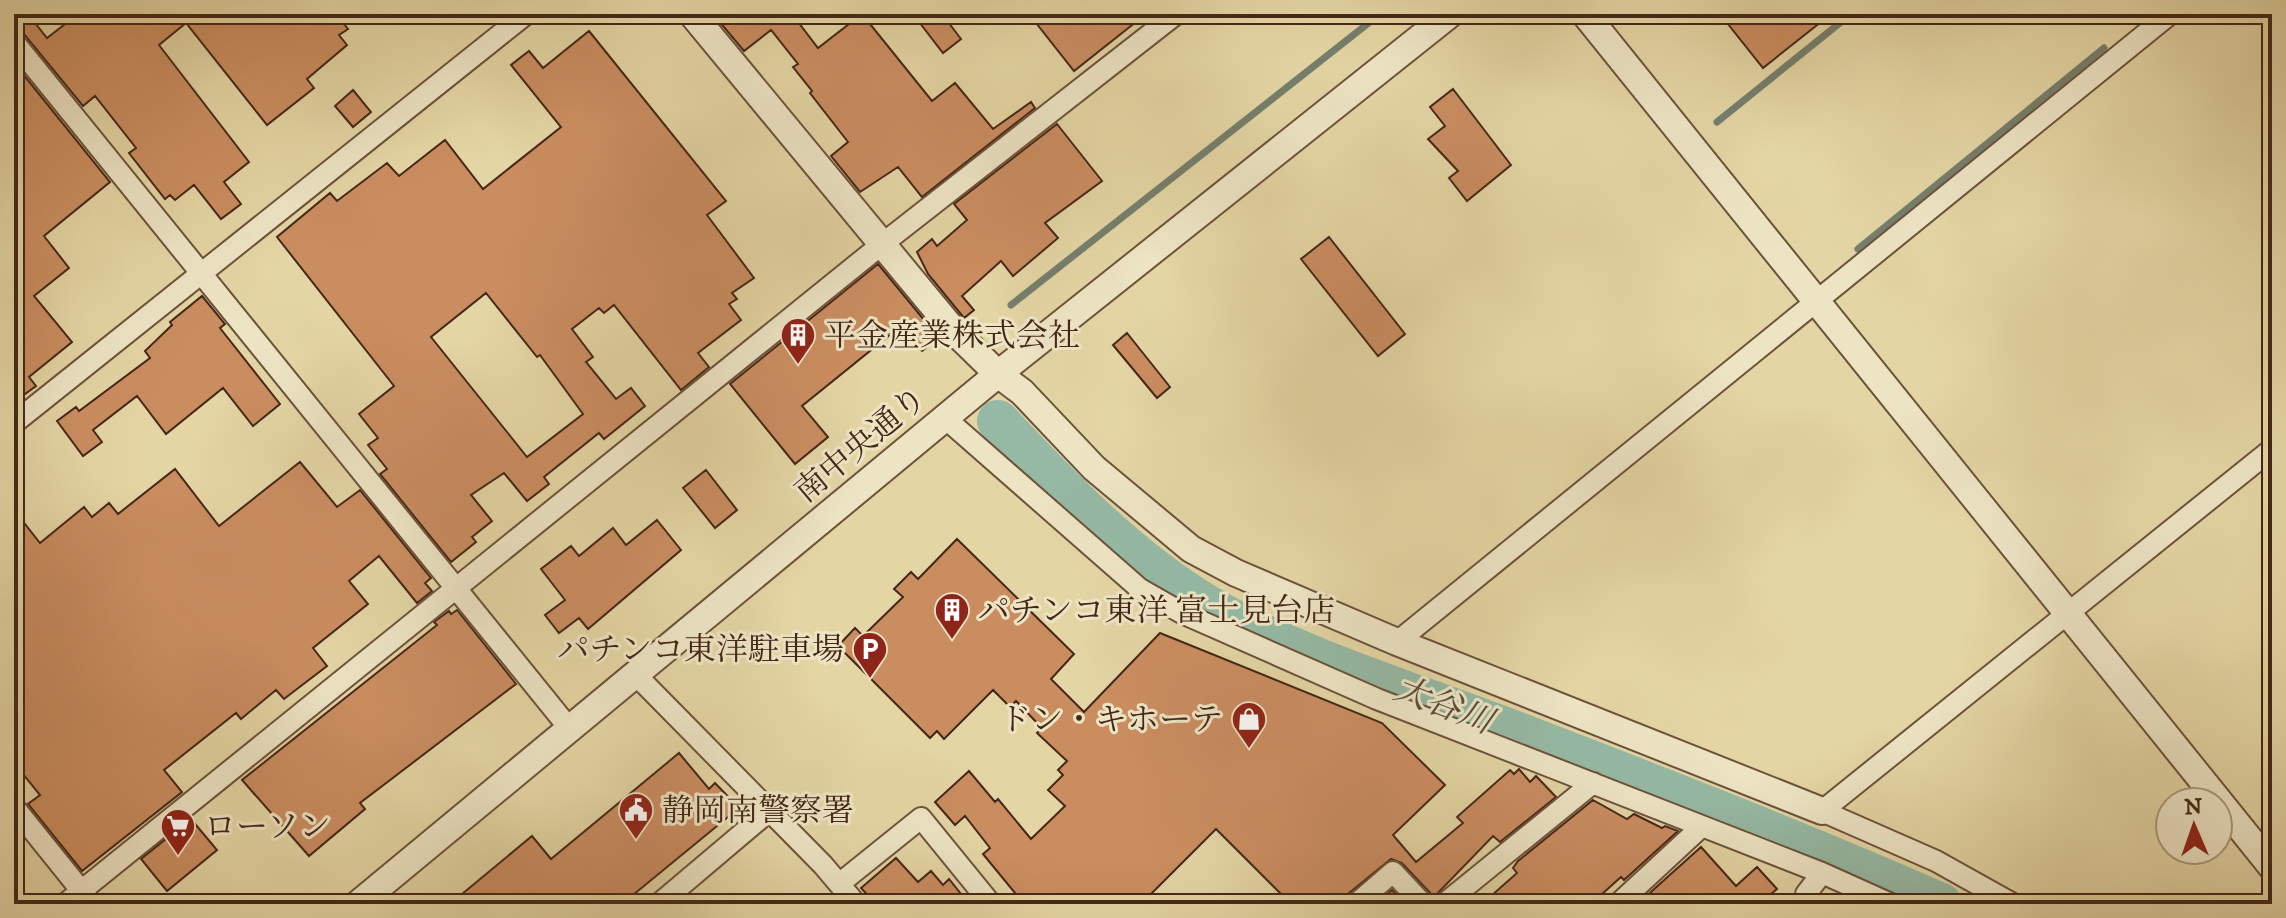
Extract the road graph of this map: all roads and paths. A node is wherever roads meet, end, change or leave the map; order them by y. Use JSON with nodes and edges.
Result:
{"nodes":[{"id":1,"x":526,"y":14,"type":"edge"},
{"id":2,"x":692,"y":14,"type":"edge"},
{"id":3,"x":1176,"y":14,"type":"edge"},
{"id":4,"x":1450,"y":14,"type":"edge"},
{"id":5,"x":1585,"y":14,"type":"edge"},
{"id":6,"x":2170,"y":14,"type":"edge"},
{"id":7,"x":14,"y":42,"type":"edge"},
{"id":8,"x":881,"y":245,"type":"junction"},
{"id":9,"x":201,"y":273,"type":"junction"},
{"id":10,"x":1815,"y":302,"type":"junction"},
{"id":11,"x":998,"y":374,"type":"junction"},
{"id":12,"x":945,"y":418,"type":"junction"},
{"id":13,"x":14,"y":423,"type":"edge"},
{"id":14,"x":2272,"y":449,"type":"edge"},
{"id":15,"x":457,"y":591,"type":"junction"},
{"id":16,"x":2069,"y":613,"type":"junction"},
{"id":17,"x":1397,"y":642,"type":"junction"},
{"id":18,"x":635,"y":674,"type":"junction"},
{"id":19,"x":569,"y":728,"type":"junction"},
{"id":20,"x":1593,"y":783,"type":"junction"},
{"id":21,"x":14,"y":807,"type":"edge"},
{"id":22,"x":769,"y":811,"type":"junction"},
{"id":23,"x":1822,"y":811,"type":"junction"},
{"id":24,"x":1700,"y":828,"type":"junction"},
{"id":25,"x":2272,"y":867,"type":"edge"},
{"id":26,"x":1822,"y":873,"type":"junction"},
{"id":27,"x":839,"y":884,"type":"junction"},
{"id":28,"x":87,"y":897,"type":"edge"},
{"id":29,"x":1805,"y":901,"type":"edge"},
{"id":30,"x":65,"y":904,"type":"edge"},
{"id":31,"x":358,"y":904,"type":"edge"},
{"id":32,"x":659,"y":904,"type":"edge"},
{"id":33,"x":856,"y":904,"type":"edge"},
{"id":34,"x":991,"y":904,"type":"edge"},
{"id":35,"x":1356,"y":904,"type":"edge"},
{"id":36,"x":1423,"y":904,"type":"edge"},
{"id":37,"x":1444,"y":904,"type":"edge"},
{"id":38,"x":1618,"y":904,"type":"edge"},
{"id":39,"x":1891,"y":904,"type":"edge"},
{"id":40,"x":2013,"y":904,"type":"edge"}],
"edges":[{"from":1,"to":9,"type":"street"},
{"from":2,"to":8,"type":"street"},
{"from":3,"to":8,"type":"street"},
{"from":4,"to":11,"type":"street","name":"南中央通り"},
{"from":5,"to":10,"type":"street"},
{"from":6,"to":10,"type":"street"},
{"from":7,"to":9,"type":"street"},
{"from":8,"to":11,"type":"street"},
{"from":8,"to":15,"type":"street"},
{"from":9,"to":13,"type":"street"},
{"from":9,"to":15,"type":"street"},
{"from":10,"to":16,"type":"street"},
{"from":10,"to":17,"type":"street"},
{"from":11,"to":12,"type":"street","name":"南中央通り"},
{"from":11,"to":17,"type":"street"},
{"from":12,"to":18,"type":"street","name":"南中央通り"},
{"from":12,"to":20,"type":"street"},
{"from":14,"to":16,"type":"street"},
{"from":15,"to":19,"type":"street"},
{"from":15,"to":28,"type":"street"},
{"from":16,"to":23,"type":"street"},
{"from":16,"to":25,"type":"street"},
{"from":17,"to":23,"type":"street"},
{"from":18,"to":19,"type":"street","name":"南中央通り"},
{"from":18,"to":22,"type":"street"},
{"from":19,"to":31,"type":"street","name":"南中央通り"},
{"from":20,"to":24,"type":"street"},
{"from":20,"to":37,"type":"street"},
{"from":21,"to":28,"type":"street"},
{"from":22,"to":27,"type":"street"},
{"from":22,"to":32,"type":"street"},
{"from":23,"to":40,"type":"street"},
{"from":24,"to":26,"type":"street"},
{"from":24,"to":38,"type":"street"},
{"from":26,"to":29,"type":"street"},
{"from":26,"to":39,"type":"street"},
{"from":27,"to":33,"type":"street"},
{"from":27,"to":34,"type":"street"},
{"from":28,"to":30,"type":"street"},
{"from":35,"to":36,"type":"street"}]}
